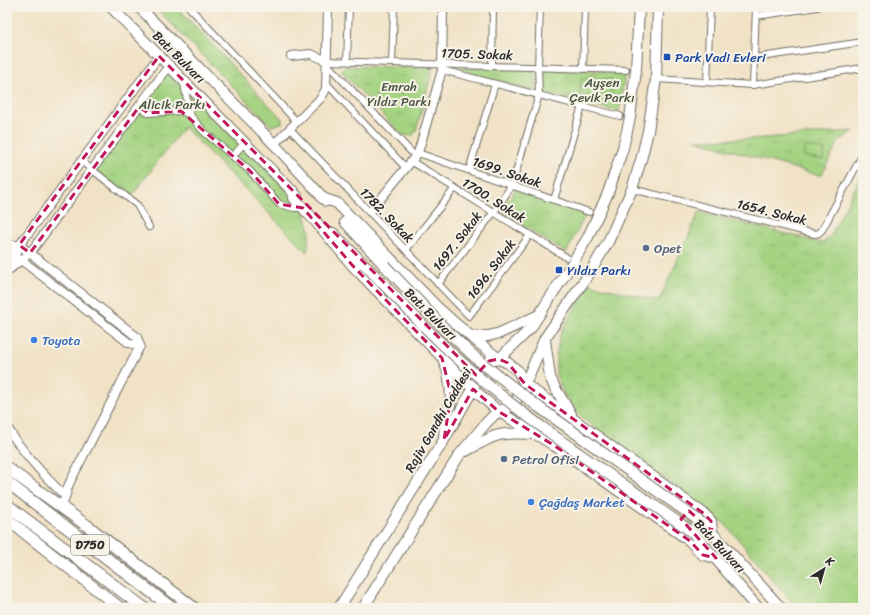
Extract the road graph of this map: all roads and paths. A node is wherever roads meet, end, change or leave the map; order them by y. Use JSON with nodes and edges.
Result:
{"nodes":[{"id":1,"x":111,"y":7,"type":"edge"},
{"id":2,"x":139,"y":7,"type":"edge"},
{"id":3,"x":189,"y":7,"type":"edge"},
{"id":4,"x":328,"y":7,"type":"edge"},
{"id":5,"x":349,"y":7,"type":"edge"},
{"id":6,"x":394,"y":7,"type":"edge"},
{"id":7,"x":443,"y":7,"type":"edge"},
{"id":8,"x":493,"y":7,"type":"edge"},
{"id":9,"x":540,"y":7,"type":"edge"},
{"id":10,"x":585,"y":7,"type":"edge"},
{"id":11,"x":639,"y":7,"type":"edge"},
{"id":12,"x":658,"y":7,"type":"edge"},
{"id":13,"x":710,"y":7,"type":"edge"},
{"id":14,"x":756,"y":7,"type":"edge"},
{"id":15,"x":817,"y":7,"type":"edge"},
{"id":16,"x":756,"y":16,"type":"junction"},
{"id":17,"x":863,"y":42,"type":"edge"},
{"id":18,"x":159,"y":56,"type":"junction"},
{"id":19,"x":291,"y":56,"type":"dead end"},
{"id":20,"x":754,"y":58,"type":"junction"},
{"id":21,"x":347,"y":61,"type":"junction"},
{"id":22,"x":327,"y":63,"type":"junction"},
{"id":23,"x":392,"y":63,"type":"junction"},
{"id":24,"x":169,"y":66,"type":"junction"},
{"id":25,"x":492,"y":66,"type":"junction"},
{"id":26,"x":442,"y":67,"type":"junction"},
{"id":27,"x":538,"y":67,"type":"junction"},
{"id":28,"x":583,"y":68,"type":"junction"},
{"id":29,"x":863,"y":68,"type":"edge"},
{"id":30,"x":626,"y":70,"type":"dead end"},
{"id":31,"x":656,"y":79,"type":"junction"},
{"id":32,"x":183,"y":80,"type":"junction"},
{"id":33,"x":707,"y":82,"type":"junction"},
{"id":34,"x":327,"y":84,"type":"junction"},
{"id":35,"x":495,"y":84,"type":"junction"},
{"id":36,"x":753,"y":85,"type":"junction"},
{"id":37,"x":539,"y":95,"type":"junction"},
{"id":38,"x":582,"y":106,"type":"junction"},
{"id":39,"x":139,"y":107,"type":"junction"},
{"id":40,"x":190,"y":115,"type":"junction"},
{"id":41,"x":620,"y":116,"type":"dead end"},
{"id":42,"x":297,"y":122,"type":"junction"},
{"id":43,"x":290,"y":129,"type":"junction"},
{"id":44,"x":245,"y":142,"type":"junction"},
{"id":45,"x":274,"y":144,"type":"junction"},
{"id":46,"x":863,"y":154,"type":"edge"},
{"id":47,"x":233,"y":156,"type":"junction"},
{"id":48,"x":415,"y":156,"type":"junction"},
{"id":49,"x":81,"y":161,"type":"junction"},
{"id":50,"x":406,"y":168,"type":"junction"},
{"id":51,"x":92,"y":169,"type":"junction"},
{"id":52,"x":468,"y":170,"type":"junction"},
{"id":53,"x":512,"y":185,"type":"junction"},
{"id":54,"x":455,"y":188,"type":"junction"},
{"id":55,"x":632,"y":189,"type":"junction"},
{"id":56,"x":293,"y":191,"type":"junction"},
{"id":57,"x":322,"y":198,"type":"junction"},
{"id":58,"x":554,"y":200,"type":"junction"},
{"id":59,"x":303,"y":208,"type":"junction"},
{"id":60,"x":370,"y":212,"type":"junction"},
{"id":61,"x":494,"y":212,"type":"junction"},
{"id":62,"x":589,"y":212,"type":"dead end"},
{"id":63,"x":149,"y":227,"type":"dead end"},
{"id":64,"x":530,"y":235,"type":"junction"},
{"id":65,"x":7,"y":245,"type":"edge"},
{"id":66,"x":19,"y":245,"type":"junction"},
{"id":67,"x":7,"y":249,"type":"edge"},
{"id":68,"x":406,"y":250,"type":"junction"},
{"id":69,"x":30,"y":253,"type":"junction"},
{"id":70,"x":566,"y":257,"type":"dead end"},
{"id":71,"x":18,"y":258,"type":"junction"},
{"id":72,"x":8,"y":271,"type":"edge"},
{"id":73,"x":438,"y":284,"type":"junction"},
{"id":74,"x":539,"y":315,"type":"junction"},
{"id":75,"x":469,"y":316,"type":"joint"},
{"id":76,"x":471,"y":337,"type":"junction"},
{"id":77,"x":545,"y":338,"type":"junction"},
{"id":78,"x":140,"y":346,"type":"junction"},
{"id":79,"x":442,"y":358,"type":"junction"},
{"id":80,"x":500,"y":359,"type":"junction"},
{"id":81,"x":526,"y":384,"type":"junction"},
{"id":82,"x":472,"y":389,"type":"junction"},
{"id":83,"x":498,"y":411,"type":"junction"},
{"id":84,"x":574,"y":419,"type":"junction"},
{"id":85,"x":7,"y":427,"type":"edge"},
{"id":86,"x":534,"y":434,"type":"junction"},
{"id":87,"x":444,"y":440,"type":"junction"},
{"id":88,"x":460,"y":454,"type":"junction"},
{"id":89,"x":7,"y":468,"type":"edge"},
{"id":90,"x":7,"y":482,"type":"edge"},
{"id":91,"x":65,"y":496,"type":"junction"},
{"id":92,"x":7,"y":505,"type":"edge"},
{"id":93,"x":62,"y":507,"type":"junction"},
{"id":94,"x":7,"y":519,"type":"edge"},
{"id":95,"x":708,"y":528,"type":"junction"},
{"id":96,"x":716,"y":558,"type":"junction"},
{"id":97,"x":120,"y":608,"type":"edge"},
{"id":98,"x":144,"y":608,"type":"edge"},
{"id":99,"x":172,"y":608,"type":"edge"},
{"id":100,"x":194,"y":608,"type":"edge"},
{"id":101,"x":339,"y":608,"type":"edge"},
{"id":102,"x":363,"y":608,"type":"edge"},
{"id":103,"x":758,"y":608,"type":"edge"},
{"id":104,"x":781,"y":608,"type":"edge"}],
"edges":[{"from":1,"to":18,"type":"main road","name":"Batı Bulvarı"},
{"from":2,"to":45,"type":"main road","name":"Batı Bulvarı"},
{"from":3,"to":42,"type":"street"},
{"from":4,"to":22,"type":"street"},
{"from":5,"to":21,"type":"street"},
{"from":6,"to":23,"type":"street"},
{"from":7,"to":26,"type":"street"},
{"from":8,"to":25,"type":"street"},
{"from":9,"to":27,"type":"street","name":"1697. Sokak"},
{"from":10,"to":28,"type":"street"},
{"from":11,"to":74,"type":"main road","name":"Rajiv Gandhi Caddesi"},
{"from":12,"to":31,"type":"main road"},
{"from":13,"to":33,"type":"street"},
{"from":14,"to":16,"type":"street"},
{"from":15,"to":16,"type":"street"},
{"from":16,"to":20,"type":"street"},
{"from":17,"to":20,"type":"street"},
{"from":18,"to":24,"type":"main road","name":"Batı Bulvarı"},
{"from":18,"to":49,"type":"street"},
{"from":19,"to":22,"type":"street"},
{"from":20,"to":36,"type":"street"},
{"from":21,"to":22,"type":"street","name":"1705. Sokak"},
{"from":21,"to":23,"type":"street","name":"1705. Sokak"},
{"from":22,"to":34,"type":"street"},
{"from":22,"to":48,"type":"street"},
{"from":23,"to":26,"type":"street","name":"1705. Sokak"},
{"from":24,"to":32,"type":"main road","name":"Batı Bulvarı"},
{"from":24,"to":39,"type":"street"},
{"from":25,"to":26,"type":"street","name":"1705. Sokak"},
{"from":25,"to":27,"type":"street","name":"1705. Sokak"},
{"from":26,"to":35,"type":"street"},
{"from":26,"to":48,"type":"street"},
{"from":27,"to":28,"type":"street","name":"1705. Sokak"},
{"from":27,"to":37,"type":"street","name":"1697. Sokak"},
{"from":28,"to":30,"type":"street","name":"1705. Sokak"},
{"from":29,"to":36,"type":"street"},
{"from":31,"to":33,"type":"street"},
{"from":31,"to":55,"type":"main road"},
{"from":32,"to":40,"type":"street"},
{"from":32,"to":44,"type":"main road","name":"Batı Bulvarı"},
{"from":33,"to":36,"type":"street"},
{"from":34,"to":42,"type":"street"},
{"from":34,"to":50,"type":"street"},
{"from":35,"to":37,"type":"street"},
{"from":35,"to":52,"type":"street"},
{"from":37,"to":38,"type":"street"},
{"from":37,"to":53,"type":"street","name":"1697. Sokak"},
{"from":38,"to":41,"type":"street"},
{"from":38,"to":58,"type":"street"},
{"from":39,"to":40,"type":"street"},
{"from":39,"to":51,"type":"street"},
{"from":40,"to":47,"type":"street"},
{"from":42,"to":43,"type":"street"},
{"from":43,"to":45,"type":"street"},
{"from":43,"to":60,"type":"street","name":"1782. Sokak"},
{"from":44,"to":47,"type":"street"},
{"from":44,"to":56,"type":"main road","name":"Batı Bulvarı"},
{"from":45,"to":57,"type":"main road","name":"Batı Bulvarı"},
{"from":46,"to":55,"type":"street","name":"1654. Sokak"},
{"from":47,"to":59,"type":"street"},
{"from":48,"to":50,"type":"street"},
{"from":48,"to":52,"type":"street","name":"1699. Sokak"},
{"from":48,"to":54,"type":"street","name":"1700. Sokak"},
{"from":49,"to":51,"type":"street"},
{"from":49,"to":66,"type":"street"},
{"from":50,"to":60,"type":"street"},
{"from":51,"to":63,"type":"street"},
{"from":51,"to":69,"type":"street"},
{"from":52,"to":53,"type":"street","name":"1699. Sokak"},
{"from":53,"to":58,"type":"street","name":"1699. Sokak"},
{"from":53,"to":61,"type":"street","name":"1697. Sokak"},
{"from":54,"to":61,"type":"street","name":"1700. Sokak"},
{"from":54,"to":68,"type":"street"},
{"from":55,"to":77,"type":"main road"},
{"from":56,"to":59,"type":"main road"},
{"from":56,"to":96,"type":"main road","name":"Batı Bulvarı","bridge":true},
{"from":57,"to":76,"type":"main road"},
{"from":57,"to":95,"type":"main road","name":"Batı Bulvarı","bridge":true},
{"from":58,"to":62,"type":"street","name":"1699. Sokak"},
{"from":59,"to":79,"type":"main road"},
{"from":60,"to":68,"type":"street","name":"1782. Sokak"},
{"from":61,"to":64,"type":"street","name":"1700. Sokak"},
{"from":61,"to":73,"type":"street","name":"1697. Sokak"},
{"from":64,"to":70,"type":"street","name":"1700. Sokak"},
{"from":64,"to":75,"type":"street","name":"1696. Sokak"},
{"from":65,"to":66,"type":"street"},
{"from":66,"to":69,"type":"street"},
{"from":66,"to":71,"type":"street"},
{"from":67,"to":71,"type":"street"},
{"from":68,"to":73,"type":"street","name":"1782. Sokak"},
{"from":69,"to":71,"type":"street"},
{"from":69,"to":78,"type":"street"},
{"from":71,"to":72,"type":"street"},
{"from":71,"to":78,"type":"street"},
{"from":73,"to":75,"type":"street","name":"1782. Sokak"},
{"from":74,"to":76,"type":"main road"},
{"from":74,"to":80,"type":"main road","name":"Rajiv Gandhi Caddesi"},
{"from":76,"to":80,"type":"main road"},
{"from":77,"to":81,"type":"main road"},
{"from":77,"to":84,"type":"main road"},
{"from":78,"to":91,"type":"street"},
{"from":79,"to":82,"type":"main road"},
{"from":79,"to":87,"type":"main road"},
{"from":80,"to":81,"type":"main road"},
{"from":80,"to":82,"type":"main road","name":"Rajiv Gandhi Caddesi"},
{"from":81,"to":83,"type":"main road"},
{"from":81,"to":84,"type":"main road"},
{"from":82,"to":83,"type":"main road"},
{"from":82,"to":87,"type":"main road","name":"Rajiv Gandhi Caddesi"},
{"from":83,"to":86,"type":"main road"},
{"from":83,"to":88,"type":"main road"},
{"from":84,"to":95,"type":"main road"},
{"from":85,"to":91,"type":"street"},
{"from":86,"to":88,"type":"main road"},
{"from":86,"to":96,"type":"main road"},
{"from":87,"to":101,"type":"main road","name":"Rajiv Gandhi Caddesi"},
{"from":88,"to":102,"type":"main road"},
{"from":89,"to":93,"type":"highway"},
{"from":90,"to":99,"type":"highway","number":"D750"},
{"from":91,"to":93,"type":"street"},
{"from":92,"to":98,"type":"highway","number":"D750"},
{"from":93,"to":100,"type":"highway"},
{"from":94,"to":97,"type":"highway"},
{"from":95,"to":104,"type":"main road","name":"Batı Bulvarı"},
{"from":96,"to":103,"type":"main road","name":"Batı Bulvarı"}]}
